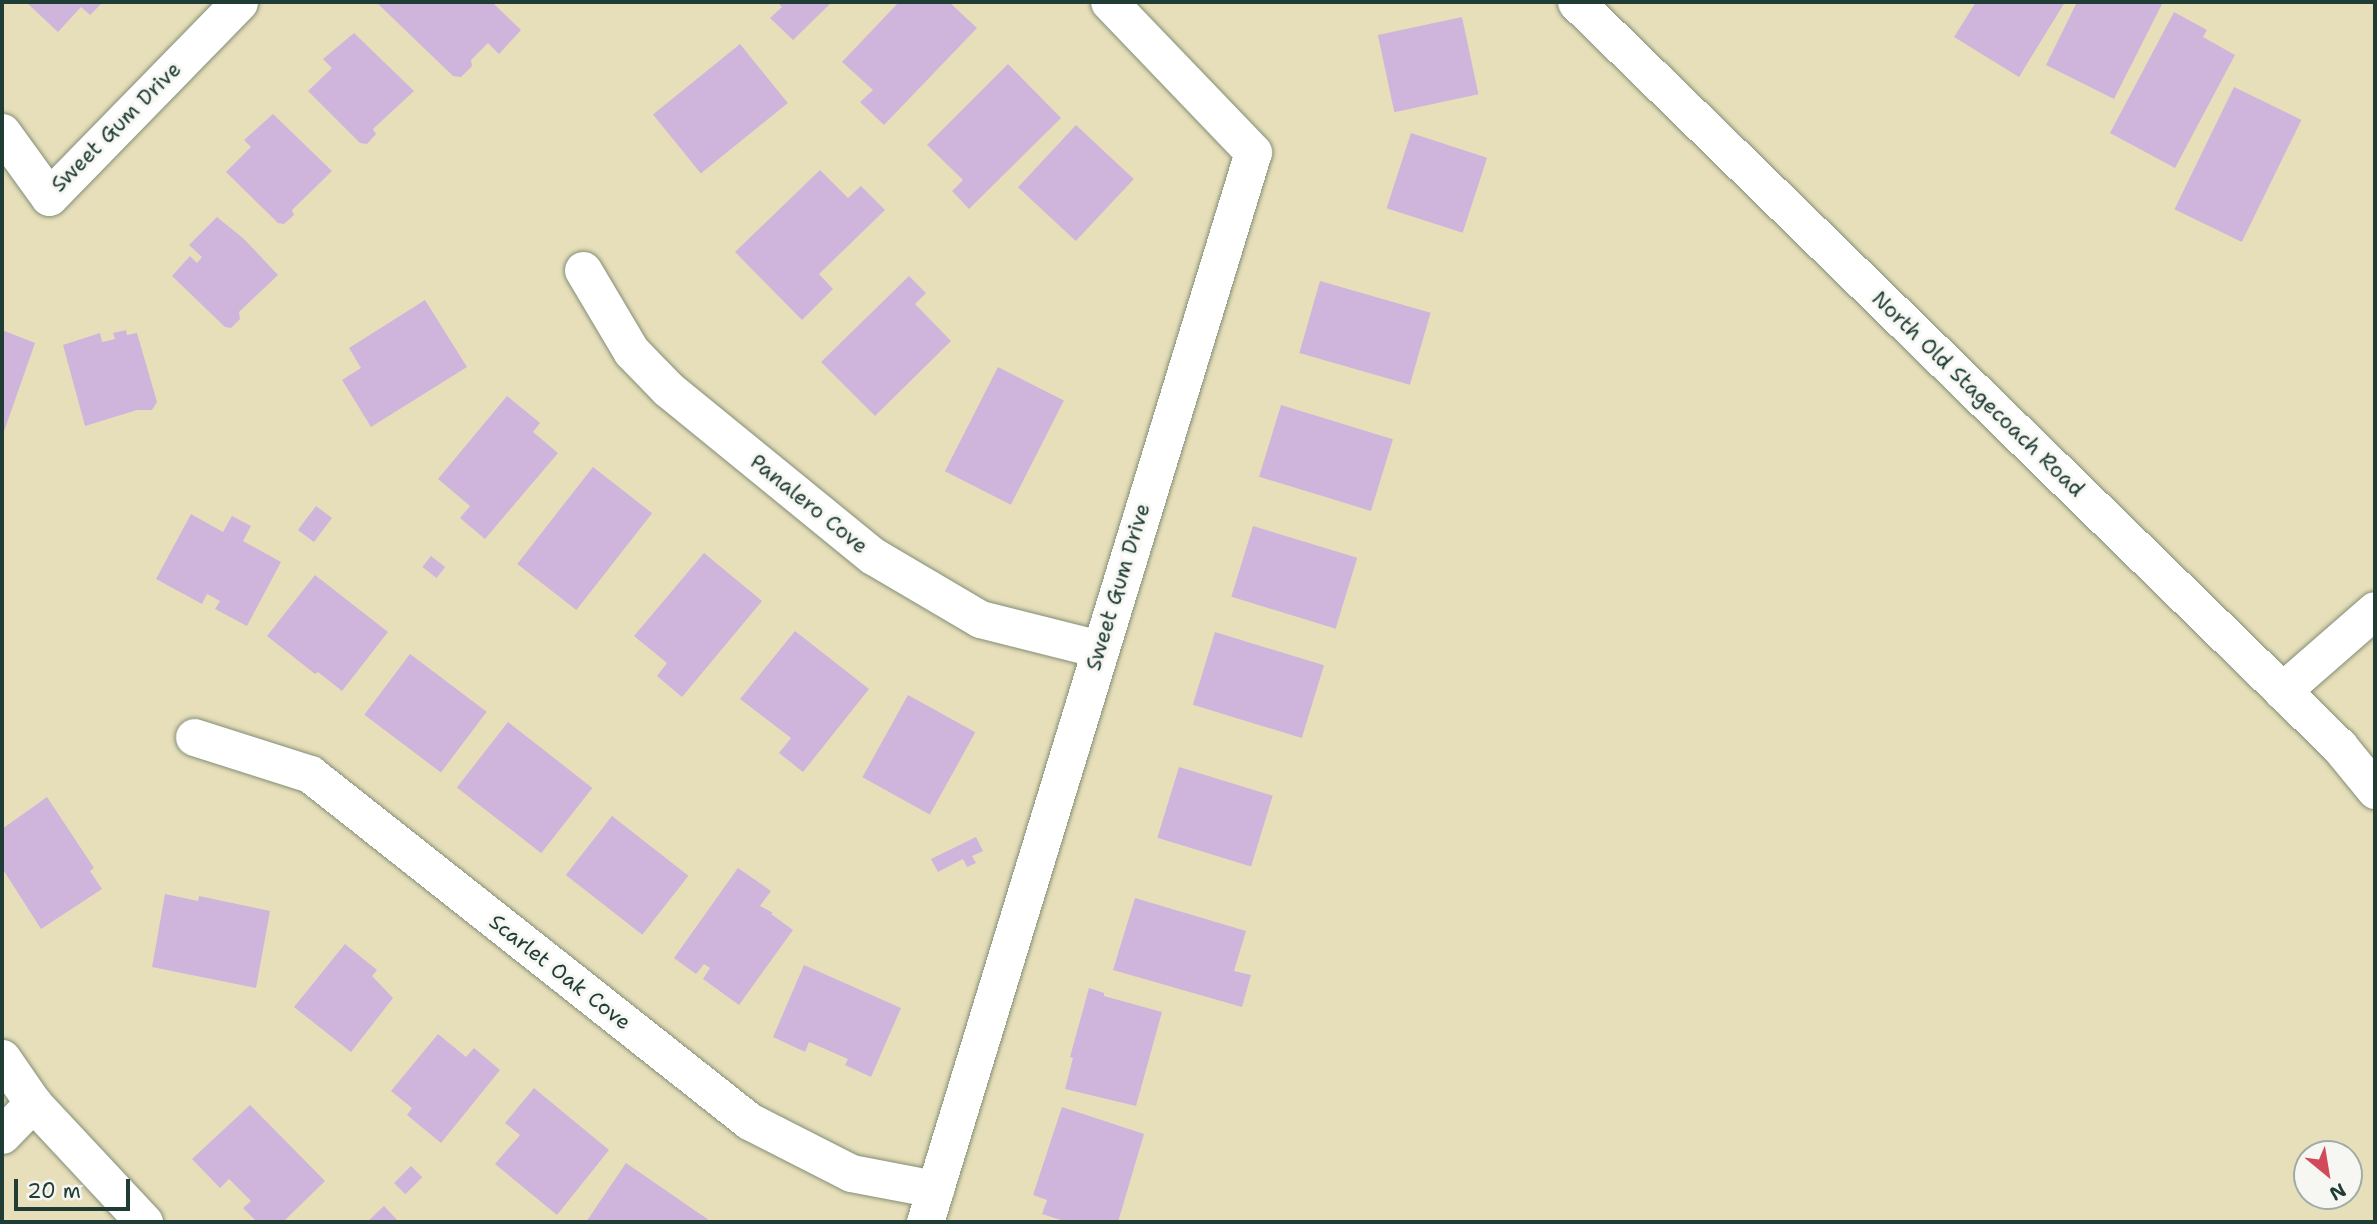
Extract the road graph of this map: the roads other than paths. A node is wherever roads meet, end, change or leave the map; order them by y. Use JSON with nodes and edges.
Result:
{"nodes":[{"id":1,"x":239,"y":2,"type":"edge"},
{"id":2,"x":1109,"y":2,"type":"edge"},
{"id":3,"x":1576,"y":2,"type":"edge"},
{"id":4,"x":2,"y":132,"type":"edge"},
{"id":5,"x":583,"y":270,"type":"dead end"},
{"id":6,"x":2375,"y":610,"type":"edge"},
{"id":7,"x":1099,"y":649,"type":"junction"},
{"id":8,"x":2283,"y":691,"type":"junction"},
{"id":9,"x":194,"y":737,"type":"dead end"},
{"id":10,"x":2375,"y":790,"type":"edge"},
{"id":11,"x":2,"y":1058,"type":"edge"},
{"id":12,"x":33,"y":1102,"type":"junction"},
{"id":13,"x":2,"y":1135,"type":"edge"},
{"id":14,"x":930,"y":1206,"type":"edge"},
{"id":15,"x":145,"y":1222,"type":"edge"}],
"edges":[{"from":1,"to":4,"type":"street","name":"Sweet Gum Drive"},
{"from":2,"to":7,"type":"street","name":"Sweet Gum Drive"},
{"from":3,"to":8,"type":"street","name":"North Old Stagecoach Road"},
{"from":5,"to":7,"type":"street","name":"Panalero Cove"},
{"from":6,"to":8,"type":"street"},
{"from":7,"to":14,"type":"street","name":"Sweet Gum Drive"},
{"from":8,"to":10,"type":"street","name":"North Old Stagecoach Road"},
{"from":9,"to":14,"type":"street","name":"Scarlet Oak Cove"},
{"from":11,"to":12,"type":"street"},
{"from":12,"to":13,"type":"street"},
{"from":12,"to":15,"type":"street"}]}
